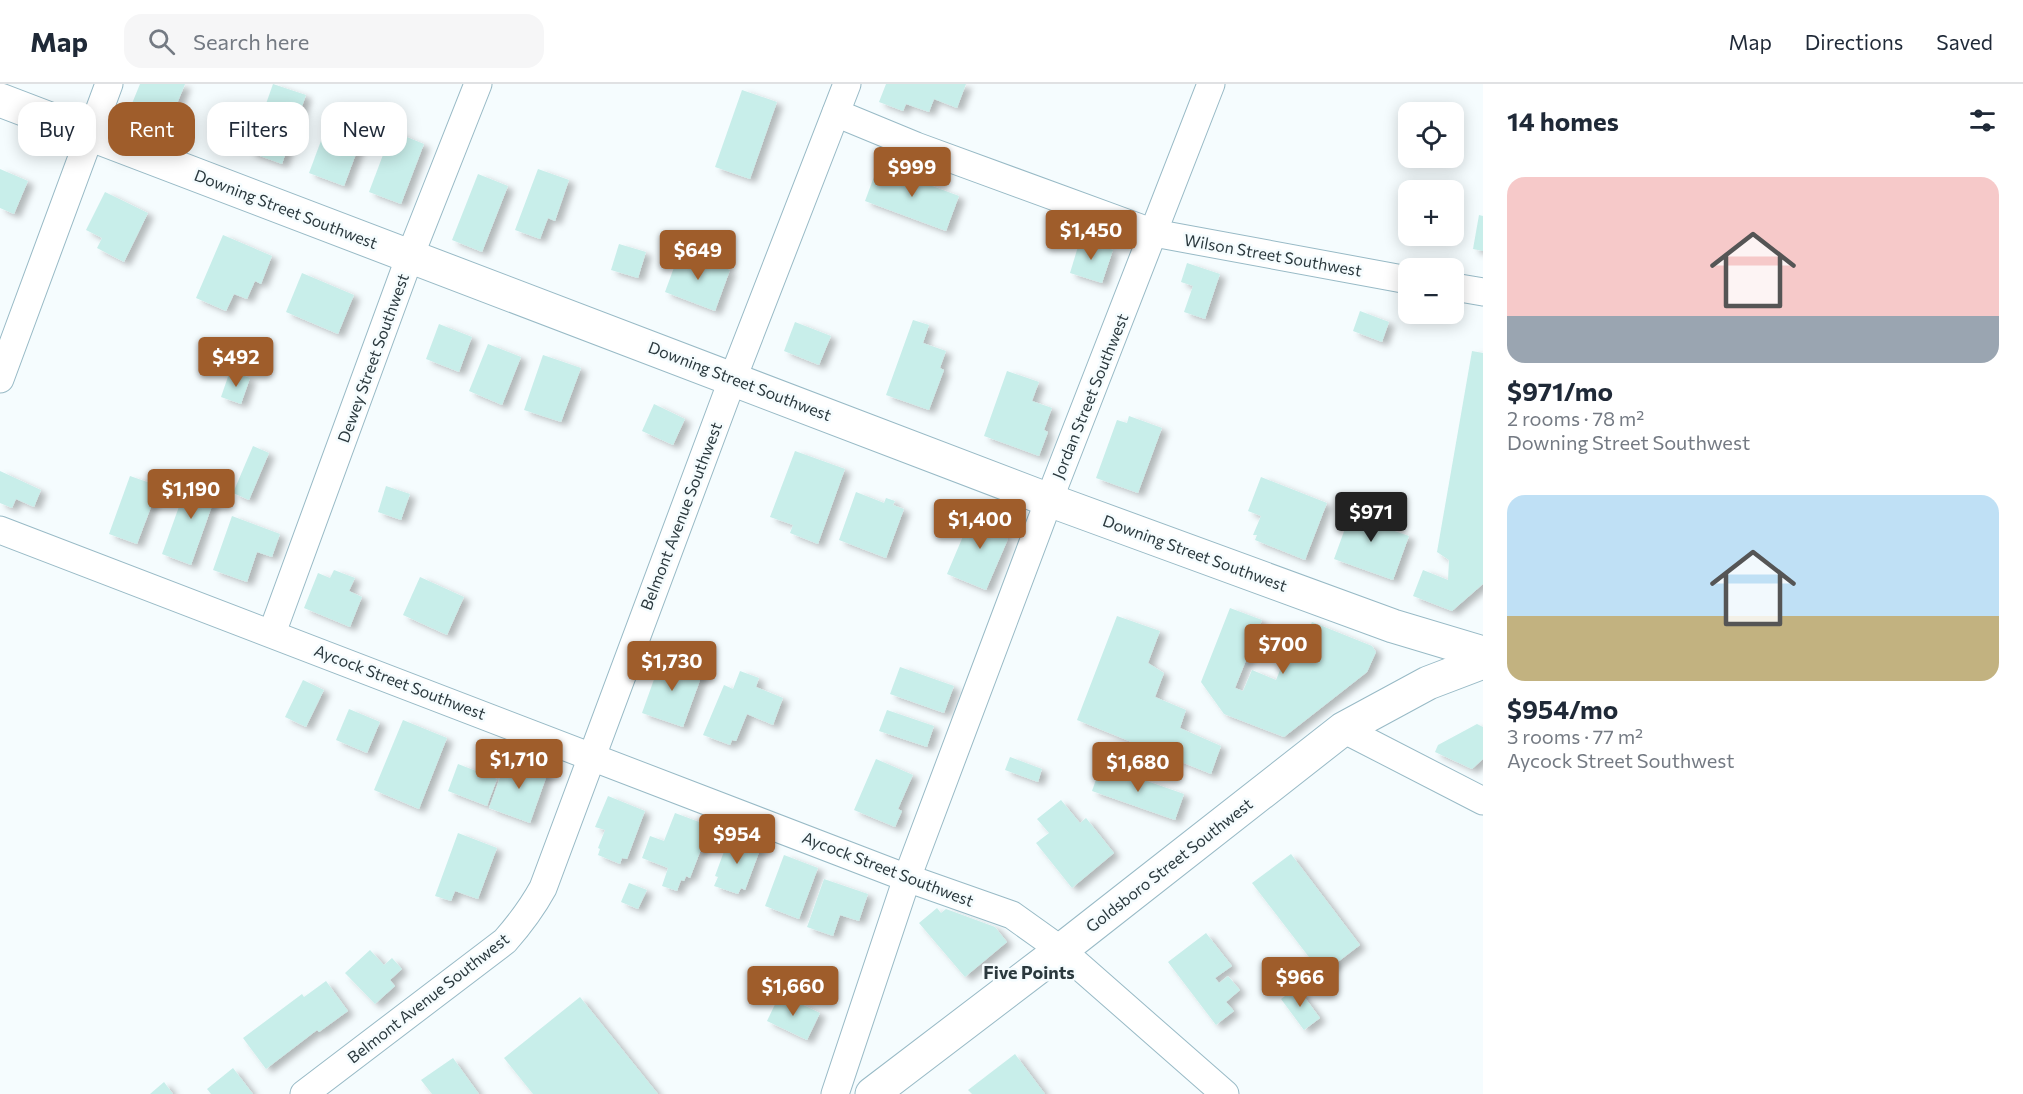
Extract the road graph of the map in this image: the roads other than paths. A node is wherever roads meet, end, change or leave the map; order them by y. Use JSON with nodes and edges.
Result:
{"nodes":[{"id":1,"x":109,"y":84,"type":"edge"},
{"id":2,"x":478,"y":84,"type":"edge"},
{"id":3,"x":847,"y":84,"type":"edge"},
{"id":4,"x":1211,"y":84,"type":"edge"},
{"id":5,"x":0,"y":100,"type":"edge"},
{"id":6,"x":18,"y":107,"type":"edge"},
{"id":7,"x":836,"y":113,"type":"junction"},
{"id":8,"x":96,"y":119,"type":"edge"},
{"id":9,"x":96,"y":137,"type":"edge"},
{"id":10,"x":82,"y":156,"type":"edge"},
{"id":11,"x":1155,"y":233,"type":"junction"},
{"id":12,"x":410,"y":256,"type":"junction"},
{"id":13,"x":1398,"y":278,"type":"edge"},
{"id":14,"x":1464,"y":289,"type":"edge"},
{"id":15,"x":1483,"y":292,"type":"edge"},
{"id":16,"x":733,"y":378,"type":"junction"},
{"id":17,"x":0,"y":379,"type":"edge"},
{"id":18,"x":1049,"y":500,"type":"junction"},
{"id":19,"x":0,"y":530,"type":"edge"},
{"id":20,"x":272,"y":633,"type":"junction"},
{"id":21,"x":1483,"y":653,"type":"edge"},
{"id":22,"x":1483,"y":662,"type":"edge"},
{"id":23,"x":1343,"y":729,"type":"junction"},
{"id":24,"x":591,"y":755,"type":"junction"},
{"id":25,"x":1483,"y":801,"type":"edge"},
{"id":26,"x":908,"y":878,"type":"junction"},
{"id":27,"x":1060,"y":950,"type":"junction"},
{"id":28,"x":304,"y":1094,"type":"edge"},
{"id":29,"x":835,"y":1094,"type":"edge"},
{"id":30,"x":872,"y":1094,"type":"edge"},
{"id":31,"x":1224,"y":1094,"type":"edge"}],
"edges":[{"from":1,"to":8,"type":"street"},
{"from":2,"to":12,"type":"street","name":"Dewey Street Southwest"},
{"from":3,"to":7,"type":"street","name":"Belmont Avenue Southwest"},
{"from":4,"to":11,"type":"street","name":"Jordan Street Southwest"},
{"from":5,"to":6,"type":"street","name":"Downing Street Southwest"},
{"from":7,"to":11,"type":"street","name":"Wilson Street Southwest"},
{"from":7,"to":16,"type":"street","name":"Belmont Avenue Southwest"},
{"from":9,"to":12,"type":"street","name":"Downing Street Southwest"},
{"from":10,"to":17,"type":"street"},
{"from":11,"to":13,"type":"street","name":"Wilson Street Southwest"},
{"from":11,"to":18,"type":"street","name":"Jordan Street Southwest"},
{"from":12,"to":16,"type":"street","name":"Downing Street Southwest"},
{"from":12,"to":20,"type":"street","name":"Dewey Street Southwest"},
{"from":14,"to":15,"type":"street"},
{"from":16,"to":18,"type":"street","name":"Downing Street Southwest"},
{"from":16,"to":24,"type":"street","name":"Belmont Avenue Southwest"},
{"from":18,"to":21,"type":"street","name":"Downing Street Southwest"},
{"from":18,"to":26,"type":"street","name":"Jordan Street Southwest"},
{"from":19,"to":20,"type":"street","name":"Aycock Street Southwest"},
{"from":20,"to":24,"type":"street","name":"Aycock Street Southwest"},
{"from":22,"to":23,"type":"street","name":"Goldsboro Street Southwest"},
{"from":23,"to":25,"type":"street"},
{"from":23,"to":27,"type":"street","name":"Goldsboro Street Southwest"},
{"from":24,"to":26,"type":"street","name":"Aycock Street Southwest"},
{"from":24,"to":28,"type":"street","name":"Belmont Avenue Southwest"},
{"from":26,"to":27,"type":"street","name":"Aycock Street Southwest"},
{"from":26,"to":29,"type":"street","name":"Jordan Street Southwest"},
{"from":27,"to":30,"type":"street","name":"Goldsboro Street Southwest"},
{"from":27,"to":31,"type":"street","name":"Aycock Street Southwest"}]}
